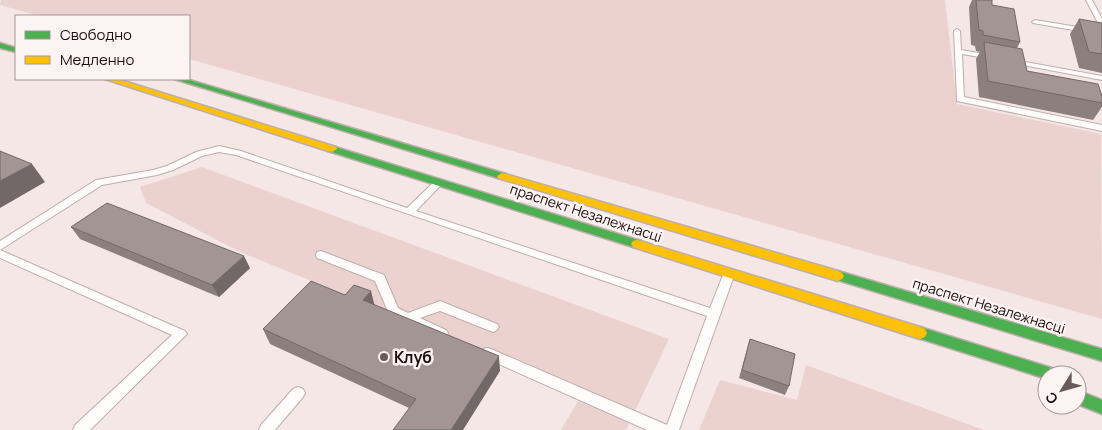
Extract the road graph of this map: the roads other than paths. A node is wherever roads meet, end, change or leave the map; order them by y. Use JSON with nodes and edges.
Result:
{"nodes":[{"id":1,"x":1089,"y":0,"type":"edge"},
{"id":2,"x":1035,"y":22,"type":"dead end"},
{"id":3,"x":1102,"y":25,"type":"edge"},
{"id":4,"x":956,"y":31,"type":"dead end"},
{"id":5,"x":1102,"y":33,"type":"edge"},
{"id":6,"x":0,"y":45,"type":"edge"},
{"id":7,"x":15,"y":50,"type":"edge"},
{"id":8,"x":957,"y":51,"type":"junction"},
{"id":9,"x":997,"y":58,"type":"edge"},
{"id":10,"x":1006,"y":60,"type":"edge"},
{"id":11,"x":1102,"y":78,"type":"edge"},
{"id":12,"x":112,"y":80,"type":"edge"},
{"id":13,"x":181,"y":80,"type":"edge"},
{"id":14,"x":1102,"y":128,"type":"edge"},
{"id":15,"x":439,"y":182,"type":"junction"},
{"id":16,"x":409,"y":212,"type":"junction"},
{"id":17,"x":0,"y":246,"type":"edge"},
{"id":18,"x":0,"y":254,"type":"edge"},
{"id":19,"x":321,"y":255,"type":"dead end"},
{"id":20,"x":728,"y":273,"type":"junction"},
{"id":21,"x":891,"y":292,"type":"junction"},
{"id":22,"x":714,"y":314,"type":"junction"},
{"id":23,"x":407,"y":318,"type":"junction"},
{"id":24,"x":1035,"y":323,"type":"dead end"},
{"id":25,"x":895,"y":326,"type":"junction"},
{"id":26,"x":492,"y":327,"type":"dead end"},
{"id":27,"x":452,"y":338,"type":"edge"},
{"id":28,"x":480,"y":350,"type":"edge"},
{"id":29,"x":1102,"y":356,"type":"edge"},
{"id":30,"x":1037,"y":369,"type":"edge"},
{"id":31,"x":1037,"y":382,"type":"edge"},
{"id":32,"x":298,"y":393,"type":"dead end"},
{"id":33,"x":1087,"y":401,"type":"edge"},
{"id":34,"x":1102,"y":407,"type":"edge"},
{"id":35,"x":80,"y":430,"type":"edge"},
{"id":36,"x":266,"y":430,"type":"edge"},
{"id":37,"x":662,"y":430,"type":"edge"},
{"id":38,"x":672,"y":430,"type":"edge"}],
"edges":[{"from":1,"to":3,"type":"lane"},
{"from":2,"to":5,"type":"lane"},
{"from":4,"to":8,"type":"lane"},
{"from":6,"to":7,"type":"highway"},
{"from":8,"to":9,"type":"lane"},
{"from":8,"to":14,"type":"lane"},
{"from":10,"to":11,"type":"lane"},
{"from":12,"to":15,"type":"highway","name":"праспект Незалежнасці"},
{"from":13,"to":21,"type":"highway","name":"праспект Незалежнасці"},
{"from":15,"to":16,"type":"lane"},
{"from":15,"to":20,"type":"highway","name":"праспект Незалежнасці"},
{"from":16,"to":17,"type":"lane"},
{"from":16,"to":22,"type":"lane"},
{"from":18,"to":35,"type":"lane"},
{"from":19,"to":23,"type":"lane"},
{"from":20,"to":22,"type":"lane"},
{"from":20,"to":25,"type":"highway","name":"праспект Незалежнасці"},
{"from":21,"to":24,"type":"highway"},
{"from":21,"to":29,"type":"highway","name":"праспект Незалежнасці"},
{"from":22,"to":38,"type":"lane"},
{"from":23,"to":26,"type":"lane"},
{"from":23,"to":27,"type":"lane"},
{"from":25,"to":30,"type":"highway","name":"праспект Незалежнасці"},
{"from":25,"to":31,"type":"highway"},
{"from":28,"to":37,"type":"lane"},
{"from":32,"to":36,"type":"lane"},
{"from":33,"to":34,"type":"highway"}]}
